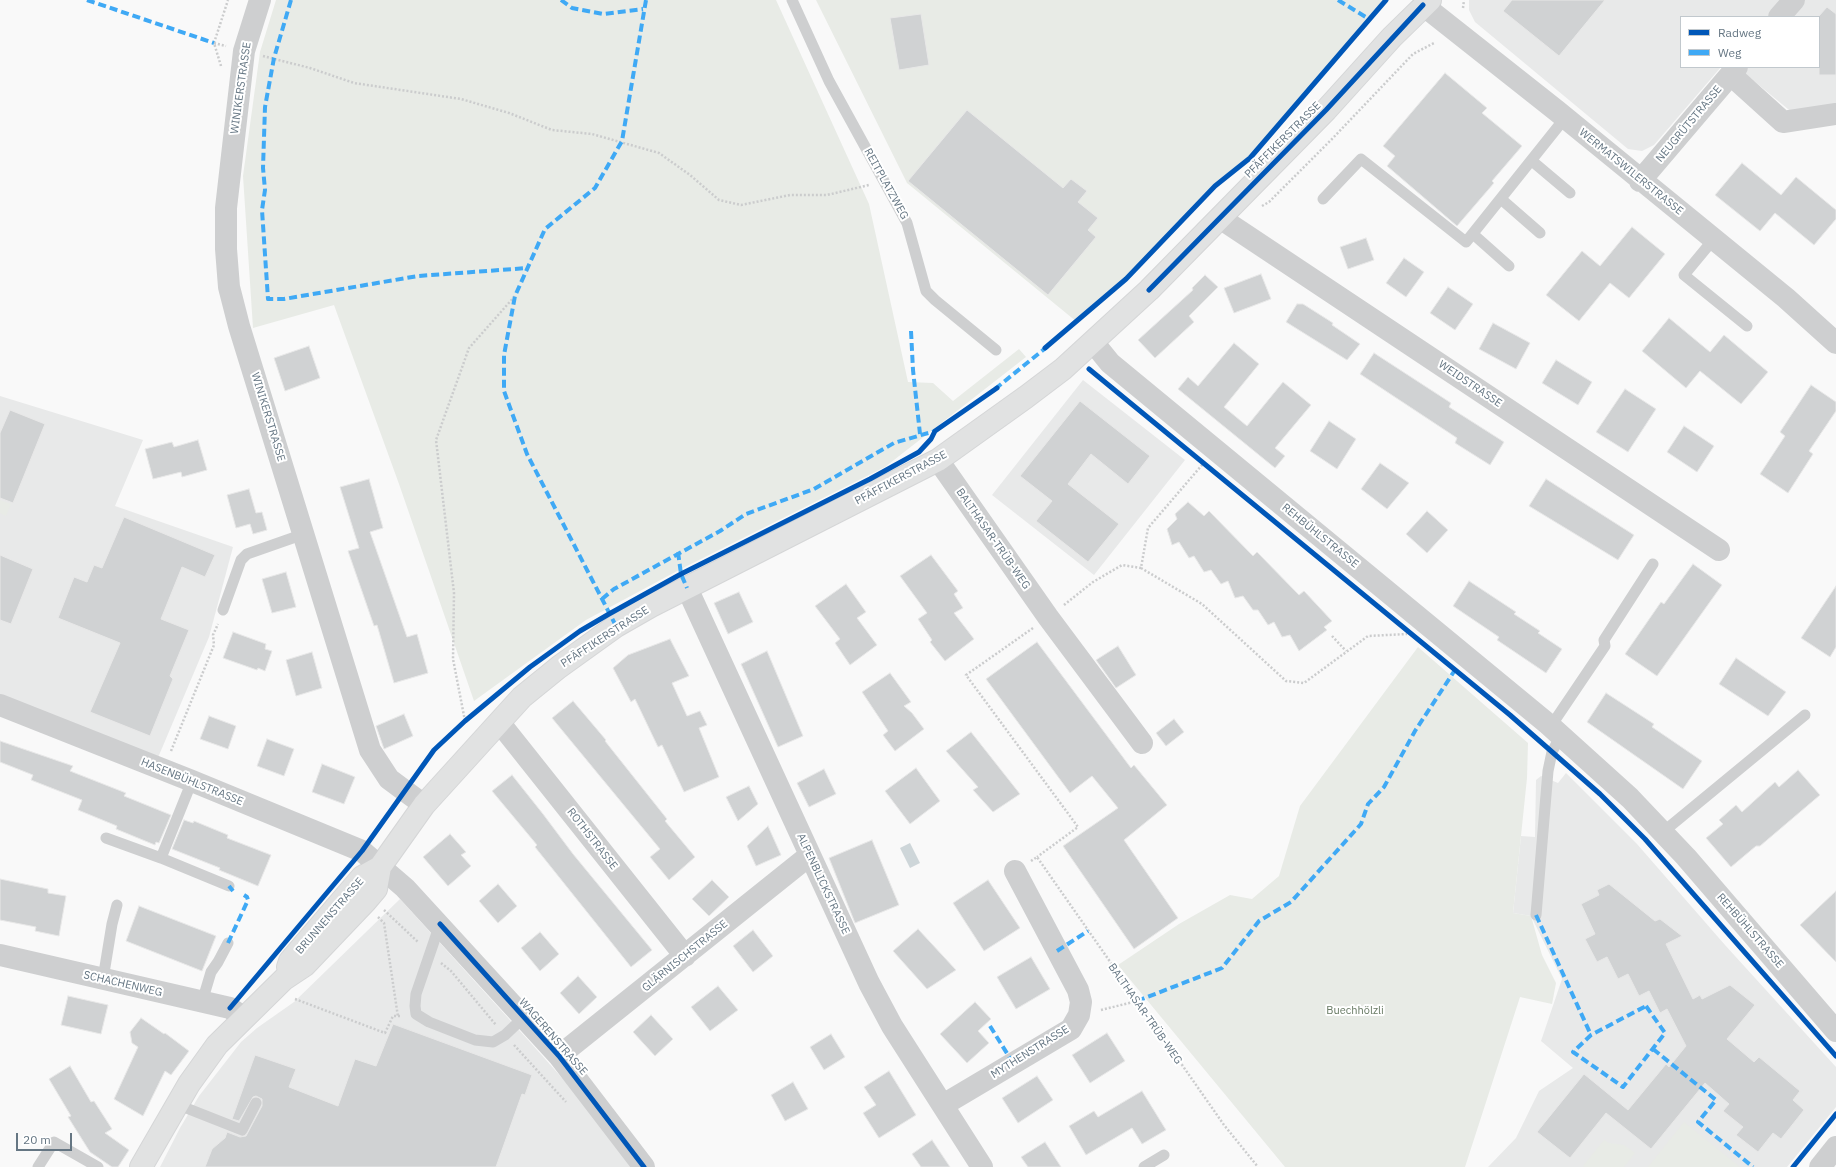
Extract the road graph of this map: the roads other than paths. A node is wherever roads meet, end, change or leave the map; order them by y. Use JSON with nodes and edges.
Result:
{"nodes":[{"id":1,"x":260,"y":0,"type":"edge"},
{"id":2,"x":792,"y":0,"type":"edge"},
{"id":3,"x":1794,"y":0,"type":"edge"},
{"id":4,"x":1426,"y":2,"type":"edge"},
{"id":5,"x":1780,"y":16,"type":"edge"},
{"id":6,"x":1734,"y":71,"type":"edge"},
{"id":7,"x":1836,"y":114,"type":"edge"},
{"id":8,"x":1565,"y":118,"type":"junction"},
{"id":9,"x":1532,"y":161,"type":"junction"},
{"id":10,"x":1640,"y":181,"type":"junction"},
{"id":11,"x":1570,"y":193,"type":"dead end"},
{"id":12,"x":1323,"y":199,"type":"dead end"},
{"id":13,"x":1501,"y":199,"type":"junction"},
{"id":14,"x":1220,"y":218,"type":"junction"},
{"id":15,"x":1540,"y":233,"type":"dead end"},
{"id":16,"x":1473,"y":234,"type":"junction"},
{"id":17,"x":1713,"y":240,"type":"junction"},
{"id":18,"x":1509,"y":266,"type":"dead end"},
{"id":19,"x":1748,"y":326,"type":"dead end"},
{"id":20,"x":1093,"y":342,"type":"junction"},
{"id":21,"x":1836,"y":343,"type":"edge"},
{"id":22,"x":996,"y":350,"type":"dead end"},
{"id":23,"x":938,"y":460,"type":"junction"},
{"id":24,"x":304,"y":534,"type":"junction"},
{"id":25,"x":1720,"y":550,"type":"dead end"},
{"id":26,"x":1653,"y":564,"type":"dead end"},
{"id":27,"x":687,"y":588,"type":"junction"},
{"id":28,"x":223,"y":610,"type":"road end"},
{"id":29,"x":0,"y":705,"type":"edge"},
{"id":30,"x":1805,"y":715,"type":"dead end"},
{"id":31,"x":499,"y":722,"type":"junction"},
{"id":32,"x":1556,"y":731,"type":"junction"},
{"id":33,"x":1142,"y":743,"type":"dead end"},
{"id":34,"x":192,"y":781,"type":"junction"},
{"id":35,"x":424,"y":805,"type":"junction"},
{"id":36,"x":1663,"y":832,"type":"junction"},
{"id":37,"x":106,"y":838,"type":"dead end"},
{"id":38,"x":810,"y":855,"type":"junction"},
{"id":39,"x":161,"y":858,"type":"junction"},
{"id":40,"x":380,"y":867,"type":"junction"},
{"id":41,"x":1015,"y":871,"type":"road end"},
{"id":42,"x":229,"y":886,"type":"dead end"},
{"id":43,"x":117,"y":905,"type":"dead end"},
{"id":44,"x":1536,"y":915,"type":"dead end"},
{"id":45,"x":440,"y":924,"type":"junction"},
{"id":46,"x":228,"y":943,"type":"dead end"},
{"id":47,"x":685,"y":956,"type":"junction"},
{"id":48,"x":1,"y":957,"type":"edge"},
{"id":49,"x":103,"y":979,"type":"junction"},
{"id":50,"x":202,"y":1002,"type":"junction"},
{"id":51,"x":524,"y":1017,"type":"junction"},
{"id":52,"x":244,"y":1018,"type":"junction"},
{"id":53,"x":1836,"y":1031,"type":"edge"},
{"id":54,"x":559,"y":1056,"type":"junction"},
{"id":55,"x":256,"y":1103,"type":"dead end"},
{"id":56,"x":176,"y":1104,"type":"junction"},
{"id":57,"x":943,"y":1105,"type":"junction"},
{"id":58,"x":1836,"y":1147,"type":"edge"},
{"id":59,"x":1164,"y":1155,"type":"dead end"},
{"id":60,"x":38,"y":1167,"type":"edge"},
{"id":61,"x":98,"y":1167,"type":"edge"},
{"id":62,"x":141,"y":1167,"type":"edge"},
{"id":63,"x":644,"y":1167,"type":"edge"},
{"id":64,"x":982,"y":1167,"type":"edge"},
{"id":65,"x":1144,"y":1167,"type":"edge"},
{"id":66,"x":1820,"y":1167,"type":"edge"}],
"edges":[{"from":1,"to":24,"type":"street","name":"WINIKERSTRASSE"},
{"from":2,"to":22,"type":"lane","name":"REITPLATZWEG"},
{"from":3,"to":5,"type":"street"},
{"from":4,"to":8,"type":"street","name":"WERMATSWILERSTRASSE"},
{"from":4,"to":14,"type":"main road","name":"PFÄFFIKERSTRASSE"},
{"from":6,"to":7,"type":"street"},
{"from":6,"to":10,"type":"street","name":"NEUGRÜTSTRASSE"},
{"from":8,"to":9,"type":"lane"},
{"from":8,"to":10,"type":"street","name":"WERMATSWILERSTRASSE"},
{"from":9,"to":11,"type":"lane"},
{"from":9,"to":13,"type":"lane"},
{"from":10,"to":17,"type":"street","name":"WERMATSWILERSTRASSE"},
{"from":12,"to":16,"type":"lane"},
{"from":13,"to":15,"type":"lane"},
{"from":13,"to":16,"type":"lane"},
{"from":14,"to":20,"type":"main road","name":"PFÄFFIKERSTRASSE"},
{"from":14,"to":25,"type":"street","name":"WEIDSTRASSE"},
{"from":16,"to":18,"type":"lane"},
{"from":17,"to":19,"type":"lane"},
{"from":17,"to":21,"type":"street","name":"WERMATSWILERSTRASSE"},
{"from":20,"to":23,"type":"main road","name":"PFÄFFIKERSTRASSE"},
{"from":20,"to":32,"type":"street","name":"REHBÜHLSTRASSE"},
{"from":23,"to":27,"type":"main road","name":"PFÄFFIKERSTRASSE"},
{"from":23,"to":33,"type":"street","name":"BALTHASAR-TRÜB-WEG"},
{"from":24,"to":28,"type":"lane"},
{"from":24,"to":35,"type":"street","name":"WINIKERSTRASSE"},
{"from":26,"to":32,"type":"lane"},
{"from":27,"to":31,"type":"main road","name":"PFÄFFIKERSTRASSE"},
{"from":27,"to":38,"type":"street","name":"ALPENBLICKSTRASSE"},
{"from":29,"to":34,"type":"street","name":"HASENBÜHLSTRASSE"},
{"from":30,"to":36,"type":"lane"},
{"from":31,"to":35,"type":"main road","name":"PFÄFFIKERSTRASSE"},
{"from":31,"to":47,"type":"street","name":"ROTHSTRASSE"},
{"from":32,"to":36,"type":"street","name":"REHBÜHLSTRASSE"},
{"from":32,"to":44,"type":"lane"},
{"from":34,"to":39,"type":"lane"},
{"from":34,"to":40,"type":"street","name":"HASENBÜHLSTRASSE"},
{"from":35,"to":40,"type":"main road","name":"PFÄFFIKERSTRASSE"},
{"from":36,"to":53,"type":"street","name":"REHBÜHLSTRASSE"},
{"from":37,"to":39,"type":"lane"},
{"from":38,"to":47,"type":"street","name":"GLÄRNISCHSTRASSE"},
{"from":38,"to":57,"type":"street","name":"ALPENBLICKSTRASSE"},
{"from":39,"to":42,"type":"lane"},
{"from":40,"to":45,"type":"street","name":"WAGERENSTRASSE"},
{"from":40,"to":52,"type":"main road","name":"BRUNNENSTRASSE"},
{"from":41,"to":57,"type":"street","name":"MYTHENSTRASSE"},
{"from":43,"to":49,"type":"lane"},
{"from":45,"to":51,"type":"street","name":"WAGERENSTRASSE"},
{"from":45,"to":51,"type":"lane"},
{"from":46,"to":50,"type":"lane"},
{"from":47,"to":54,"type":"street","name":"GLÄRNISCHSTRASSE"},
{"from":48,"to":49,"type":"street","name":"SCHACHENWEG"},
{"from":49,"to":50,"type":"street","name":"SCHACHENWEG"},
{"from":50,"to":52,"type":"street","name":"SCHACHENWEG"},
{"from":51,"to":54,"type":"street","name":"WAGERENSTRASSE"},
{"from":52,"to":56,"type":"main road","name":"BRUNNENSTRASSE"},
{"from":54,"to":63,"type":"street","name":"WAGERENSTRASSE"},
{"from":55,"to":56,"type":"lane"},
{"from":56,"to":62,"type":"main road","name":"BRUNNENSTRASSE"},
{"from":57,"to":64,"type":"street","name":"ALPENBLICKSTRASSE"},
{"from":58,"to":66,"type":"street"},
{"from":59,"to":65,"type":"lane"},
{"from":60,"to":61,"type":"lane"}]}
